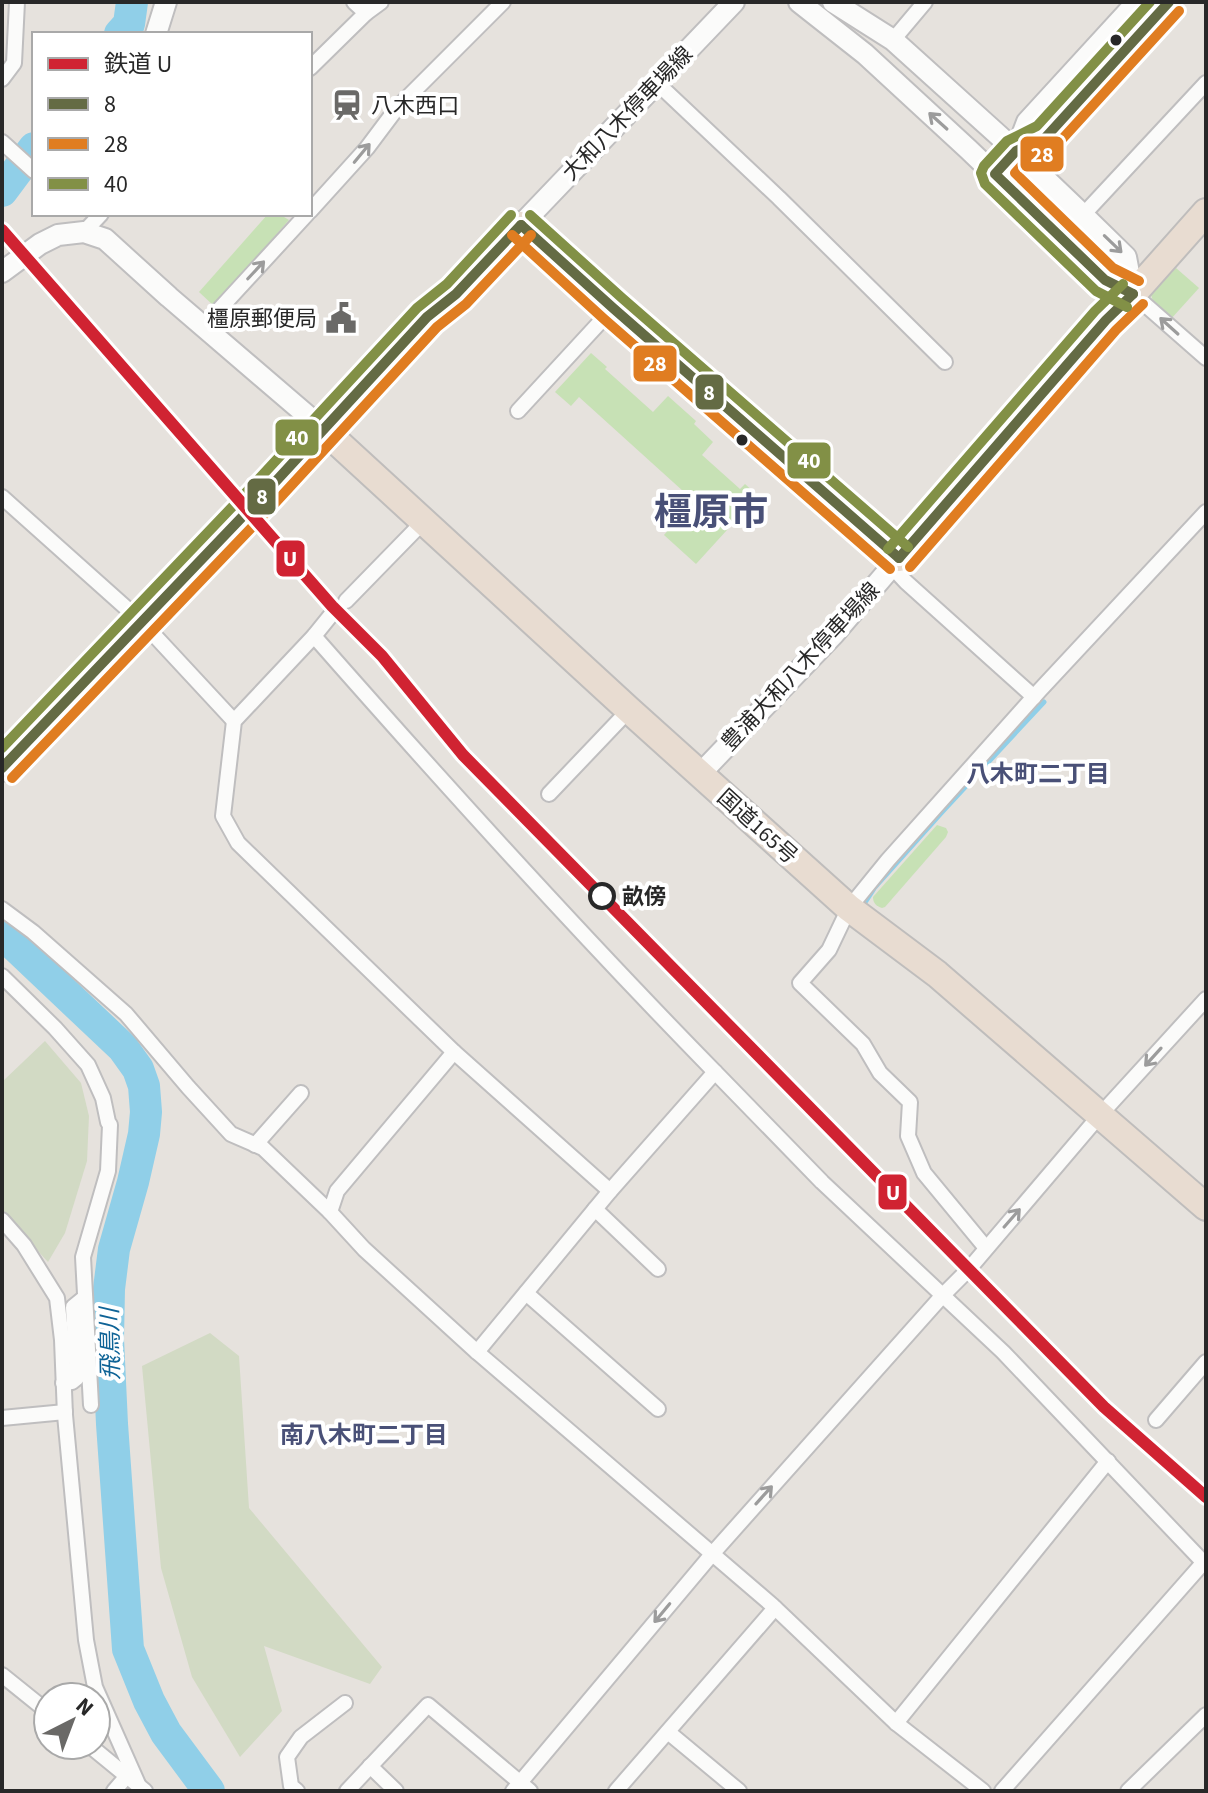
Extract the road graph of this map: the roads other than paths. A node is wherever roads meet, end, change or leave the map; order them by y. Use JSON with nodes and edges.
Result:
{"nodes":[{"id":1,"x":17,"y":2,"type":"edge"},
{"id":2,"x":166,"y":2,"type":"edge"},
{"id":3,"x":354,"y":2,"type":"edge"},
{"id":4,"x":381,"y":2,"type":"edge"},
{"id":5,"x":503,"y":2,"type":"edge"},
{"id":6,"x":734,"y":2,"type":"edge"},
{"id":7,"x":799,"y":2,"type":"edge"},
{"id":8,"x":833,"y":2,"type":"edge"},
{"id":9,"x":925,"y":2,"type":"edge"},
{"id":10,"x":1137,"y":2,"type":"edge"},
{"id":11,"x":1169,"y":2,"type":"edge"},
{"id":12,"x":366,"y":13,"type":"junction"},
{"id":13,"x":157,"y":32,"type":"edge"},
{"id":14,"x":893,"y":40,"type":"junction"},
{"id":15,"x":312,"y":66,"type":"edge"},
{"id":16,"x":2,"y":79,"type":"edge"},
{"id":17,"x":656,"y":82,"type":"junction"},
{"id":18,"x":1206,"y":83,"type":"edge"},
{"id":19,"x":2,"y":142,"type":"edge"},
{"id":20,"x":1016,"y":151,"type":"junction"},
{"id":21,"x":32,"y":169,"type":"edge"},
{"id":22,"x":995,"y":174,"type":"junction"},
{"id":23,"x":312,"y":210,"type":"edge"},
{"id":24,"x":1206,"y":212,"type":"edge"},
{"id":25,"x":1083,"y":215,"type":"junction"},
{"id":26,"x":74,"y":216,"type":"edge"},
{"id":27,"x":99,"y":216,"type":"edge"},
{"id":28,"x":306,"y":216,"type":"edge"},
{"id":29,"x":521,"y":225,"type":"junction"},
{"id":30,"x":84,"y":232,"type":"junction"},
{"id":31,"x":2,"y":272,"type":"edge"},
{"id":32,"x":1133,"y":294,"type":"junction"},
{"id":33,"x":613,"y":308,"type":"junction"},
{"id":34,"x":204,"y":326,"type":"junction"},
{"id":35,"x":1206,"y":358,"type":"edge"},
{"id":36,"x":945,"y":362,"type":"dead end"},
{"id":37,"x":518,"y":411,"type":"dead end"},
{"id":38,"x":323,"y":429,"type":"junction"},
{"id":39,"x":2,"y":497,"type":"edge"},
{"id":40,"x":1206,"y":512,"type":"edge"},
{"id":41,"x":424,"y":521,"type":"junction"},
{"id":42,"x":895,"y":562,"type":"junction"},
{"id":43,"x":346,"y":601,"type":"dead end"},
{"id":44,"x":331,"y":615,"type":"dead end"},
{"id":45,"x":143,"y":623,"type":"junction"},
{"id":46,"x":314,"y":636,"type":"junction"},
{"id":47,"x":1034,"y":697,"type":"junction"},
{"id":48,"x":629,"y":710,"type":"junction"},
{"id":49,"x":234,"y":721,"type":"junction"},
{"id":50,"x":2,"y":768,"type":"edge"},
{"id":51,"x":700,"y":774,"type":"junction"},
{"id":52,"x":549,"y":794,"type":"dead end"},
{"id":53,"x":849,"y":908,"type":"junction"},
{"id":54,"x":2,"y":909,"type":"edge"},
{"id":55,"x":3,"y":980,"type":"edge"},
{"id":56,"x":1206,"y":999,"type":"edge"},
{"id":57,"x":454,"y":1052,"type":"junction"},
{"id":58,"x":715,"y":1072,"type":"junction"},
{"id":59,"x":301,"y":1093,"type":"dead end"},
{"id":60,"x":1100,"y":1115,"type":"junction"},
{"id":61,"x":255,"y":1145,"type":"junction"},
{"id":62,"x":610,"y":1191,"type":"junction"},
{"id":63,"x":1206,"y":1207,"type":"edge"},
{"id":64,"x":595,"y":1209,"type":"junction"},
{"id":65,"x":330,"y":1212,"type":"junction"},
{"id":66,"x":2,"y":1220,"type":"edge"},
{"id":67,"x":986,"y":1248,"type":"junction"},
{"id":68,"x":658,"y":1269,"type":"dead end"},
{"id":69,"x":526,"y":1293,"type":"junction"},
{"id":70,"x":943,"y":1295,"type":"junction"},
{"id":71,"x":84,"y":1298,"type":"junction"},
{"id":72,"x":477,"y":1352,"type":"junction"},
{"id":73,"x":1206,"y":1362,"type":"edge"},
{"id":74,"x":63,"y":1383,"type":"junction"},
{"id":75,"x":91,"y":1405,"type":"dead end"},
{"id":76,"x":658,"y":1409,"type":"dead end"},
{"id":77,"x":65,"y":1412,"type":"junction"},
{"id":78,"x":2,"y":1418,"type":"edge"},
{"id":79,"x":1156,"y":1420,"type":"dead end"},
{"id":80,"x":1108,"y":1461,"type":"junction"},
{"id":81,"x":713,"y":1553,"type":"junction"},
{"id":82,"x":1205,"y":1564,"type":"edge"},
{"id":83,"x":775,"y":1608,"type":"junction"},
{"id":84,"x":2,"y":1675,"type":"edge"},
{"id":85,"x":32,"y":1699,"type":"edge"},
{"id":86,"x":345,"y":1703,"type":"dead end"},
{"id":87,"x":1206,"y":1715,"type":"edge"},
{"id":88,"x":896,"y":1723,"type":"junction"},
{"id":89,"x":668,"y":1732,"type":"junction"},
{"id":90,"x":109,"y":1761,"type":"edge"},
{"id":91,"x":370,"y":1766,"type":"junction"},
{"id":92,"x":137,"y":1784,"type":"edge"},
{"id":93,"x":521,"y":1788,"type":"edge"},
{"id":94,"x":114,"y":1791,"type":"edge"},
{"id":95,"x":297,"y":1791,"type":"edge"},
{"id":96,"x":347,"y":1791,"type":"edge"},
{"id":97,"x":396,"y":1791,"type":"edge"},
{"id":98,"x":616,"y":1791,"type":"edge"},
{"id":99,"x":739,"y":1791,"type":"edge"},
{"id":100,"x":983,"y":1791,"type":"edge"},
{"id":101,"x":1002,"y":1791,"type":"edge"},
{"id":102,"x":1128,"y":1791,"type":"edge"}],
"edges":[{"from":1,"to":16,"type":"street"},
{"from":2,"to":13,"type":"street"},
{"from":3,"to":12,"type":"street"},
{"from":4,"to":12,"type":"street"},
{"from":23,"to":5,"type":"street","one_way":true},
{"from":6,"to":17,"type":"street","name":"大和八木停車場線"},
{"from":22,"to":7,"type":"street","one_way":true},
{"from":8,"to":14,"type":"street"},
{"from":9,"to":14,"type":"street"},
{"from":10,"to":20,"type":"street"},
{"from":11,"to":20,"type":"street"},
{"from":12,"to":15,"type":"street"},
{"from":14,"to":20,"type":"street"},
{"from":17,"to":29,"type":"street","name":"大和八木停車場線"},
{"from":17,"to":36,"type":"street"},
{"from":18,"to":25,"type":"street"},
{"from":19,"to":21,"type":"street"},
{"from":20,"to":22,"type":"street"},
{"from":20,"to":25,"type":"street"},
{"from":22,"to":32,"type":"street"},
{"from":24,"to":32,"type":"highway"},
{"from":25,"to":32,"type":"street","one_way":true},
{"from":26,"to":30,"type":"street"},
{"from":27,"to":30,"type":"street"},
{"from":34,"to":28,"type":"street","one_way":true},
{"from":29,"to":33,"type":"highway"},
{"from":29,"to":38,"type":"highway"},
{"from":30,"to":31,"type":"street"},
{"from":30,"to":34,"type":"street"},
{"from":35,"to":32,"type":"street","one_way":true},
{"from":32,"to":42,"type":"highway"},
{"from":33,"to":37,"type":"street"},
{"from":33,"to":42,"type":"highway"},
{"from":34,"to":38,"type":"street"},
{"from":38,"to":41,"type":"highway","name":"国道165号"},
{"from":38,"to":45,"type":"highway"},
{"from":39,"to":45,"type":"street"},
{"from":40,"to":47,"type":"street"},
{"from":41,"to":43,"type":"street"},
{"from":41,"to":48,"type":"highway","name":"国道165号"},
{"from":42,"to":47,"type":"street"},
{"from":42,"to":51,"type":"street","name":"豊浦大和八木停車場線"},
{"from":44,"to":46,"type":"street"},
{"from":45,"to":49,"type":"street"},
{"from":45,"to":50,"type":"highway"},
{"from":46,"to":49,"type":"street"},
{"from":46,"to":58,"type":"street"},
{"from":47,"to":53,"type":"street"},
{"from":48,"to":51,"type":"highway","name":"国道165号"},
{"from":48,"to":52,"type":"street"},
{"from":49,"to":57,"type":"street"},
{"from":51,"to":53,"type":"highway","name":"国道165号"},
{"from":53,"to":60,"type":"highway","name":"国道165号"},
{"from":53,"to":67,"type":"street"},
{"from":54,"to":61,"type":"street"},
{"from":55,"to":71,"type":"street"},
{"from":56,"to":60,"type":"street","one_way":true},
{"from":57,"to":62,"type":"street"},
{"from":57,"to":65,"type":"street"},
{"from":58,"to":62,"type":"street"},
{"from":58,"to":70,"type":"street"},
{"from":59,"to":61,"type":"street"},
{"from":60,"to":63,"type":"highway","name":"国道165号"},
{"from":67,"to":60,"type":"street","one_way":true},
{"from":61,"to":65,"type":"street"},
{"from":62,"to":64,"type":"street"},
{"from":64,"to":68,"type":"street"},
{"from":64,"to":69,"type":"street"},
{"from":65,"to":72,"type":"street"},
{"from":66,"to":74,"type":"street"},
{"from":67,"to":70,"type":"street"},
{"from":69,"to":72,"type":"street"},
{"from":69,"to":76,"type":"street"},
{"from":70,"to":80,"type":"street"},
{"from":81,"to":70,"type":"street","one_way":true},
{"from":71,"to":74,"type":"street"},
{"from":71,"to":75,"type":"street"},
{"from":72,"to":81,"type":"street"},
{"from":73,"to":79,"type":"street"},
{"from":74,"to":77,"type":"street"},
{"from":77,"to":78,"type":"street"},
{"from":77,"to":92,"type":"street"},
{"from":80,"to":82,"type":"street"},
{"from":80,"to":88,"type":"street"},
{"from":81,"to":83,"type":"street"},
{"from":81,"to":93,"type":"street","one_way":true},
{"from":82,"to":101,"type":"street"},
{"from":83,"to":88,"type":"street"},
{"from":83,"to":89,"type":"street"},
{"from":84,"to":85,"type":"street"},
{"from":86,"to":95,"type":"street"},
{"from":87,"to":102,"type":"street"},
{"from":88,"to":100,"type":"street"},
{"from":89,"to":98,"type":"street"},
{"from":89,"to":99,"type":"street"},
{"from":90,"to":92,"type":"street"},
{"from":91,"to":93,"type":"street"},
{"from":91,"to":96,"type":"street"},
{"from":91,"to":97,"type":"street"},
{"from":92,"to":94,"type":"street"}]}
